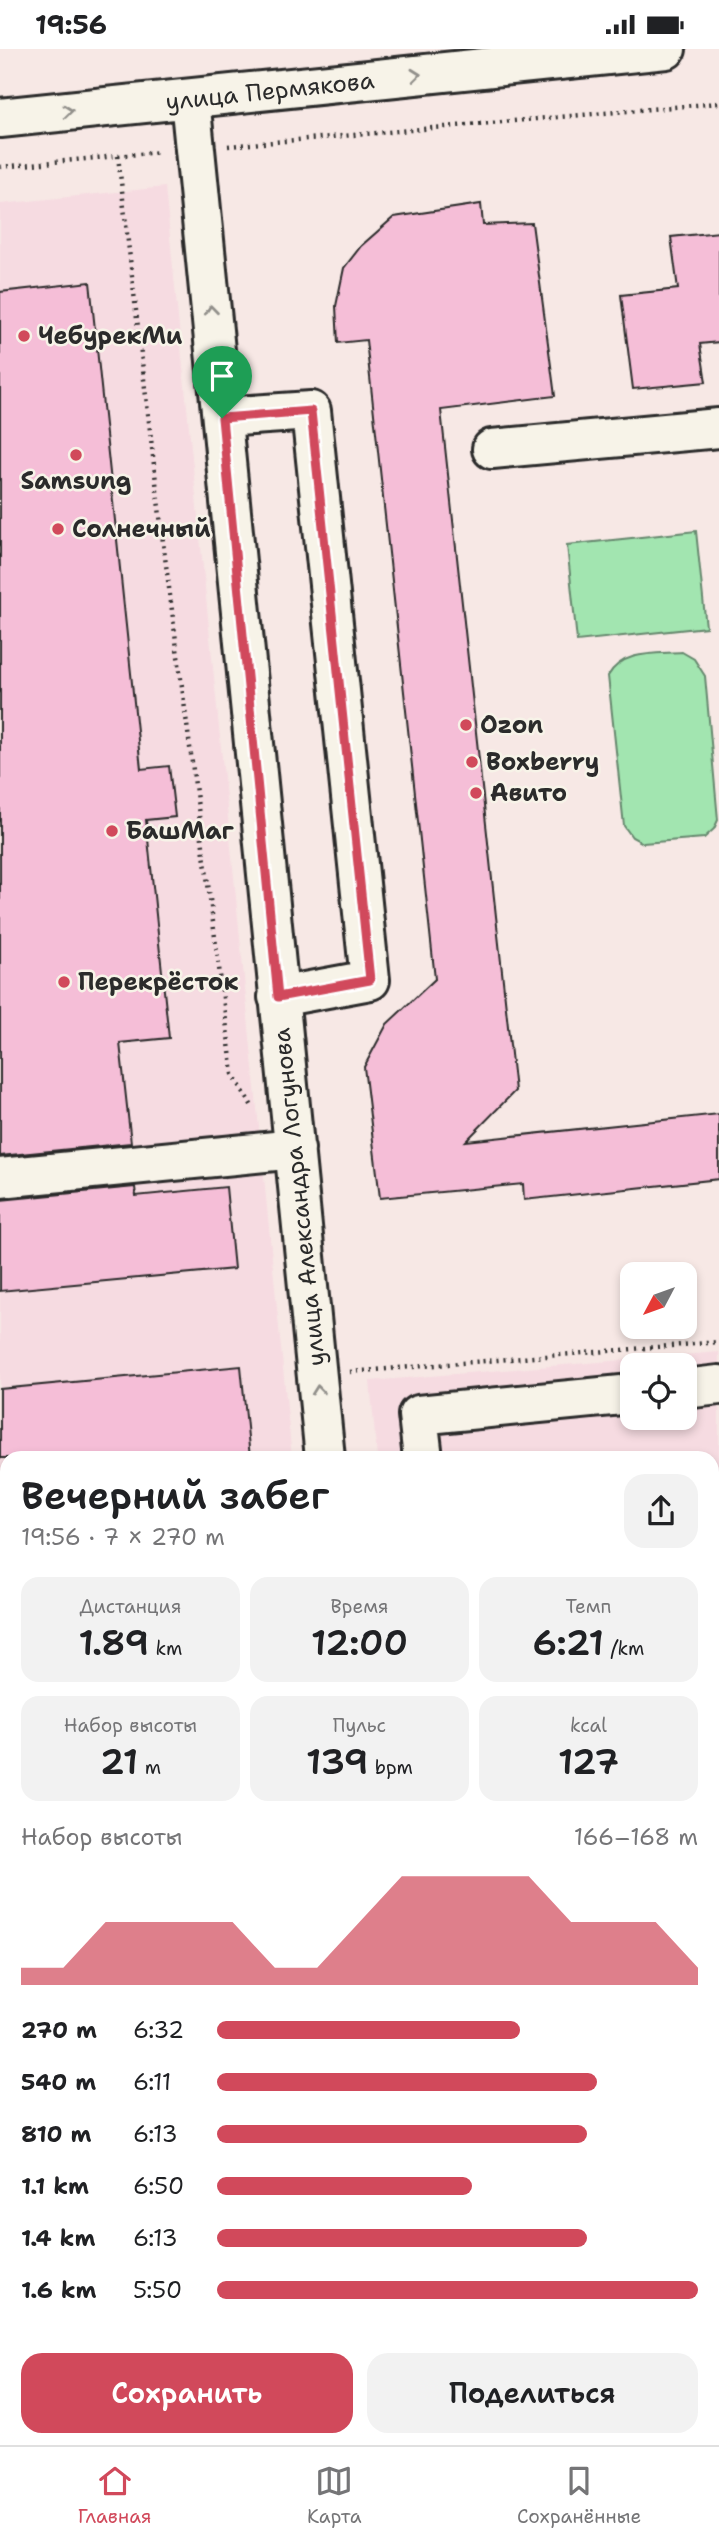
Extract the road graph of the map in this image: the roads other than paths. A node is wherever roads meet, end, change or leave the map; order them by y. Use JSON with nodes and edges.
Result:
{"nodes":[{"id":1,"x":666,"y":49,"type":"edge"},
{"id":2,"x":190,"y":100,"type":"junction"},
{"id":3,"x":0,"y":118,"type":"edge"},
{"id":4,"x":222,"y":418,"type":"junction"},
{"id":5,"x":719,"y":428,"type":"edge"},
{"id":6,"x":492,"y":449,"type":"dead end"},
{"id":7,"x":278,"y":997,"type":"junction"},
{"id":8,"x":295,"y":1149,"type":"junction"},
{"id":9,"x":0,"y":1178,"type":"edge"},
{"id":10,"x":719,"y":1385,"type":"edge"},
{"id":11,"x":697,"y":1388,"type":"edge"},
{"id":12,"x":620,"y":1395,"type":"edge"},
{"id":13,"x":324,"y":1451,"type":"edge"},
{"id":14,"x":422,"y":1451,"type":"edge"}],
"edges":[{"from":2,"to":1,"type":"street","name":"улица Пермякова","one_way":true},
{"from":3,"to":2,"type":"street","name":"улица Пермякова","one_way":true},
{"from":4,"to":2,"type":"street","name":"улица Александра Логунова","one_way":true},
{"from":4,"to":7,"type":"street","name":"улица Александра Логунова"},
{"from":4,"to":7,"type":"street"},
{"from":5,"to":6,"type":"street"},
{"from":7,"to":8,"type":"street","name":"улица Александра Логунова"},
{"from":8,"to":9,"type":"street"},
{"from":13,"to":8,"type":"street","name":"улица Александра Логунова","one_way":true},
{"from":10,"to":11,"type":"street"},
{"from":12,"to":14,"type":"street"}]}
